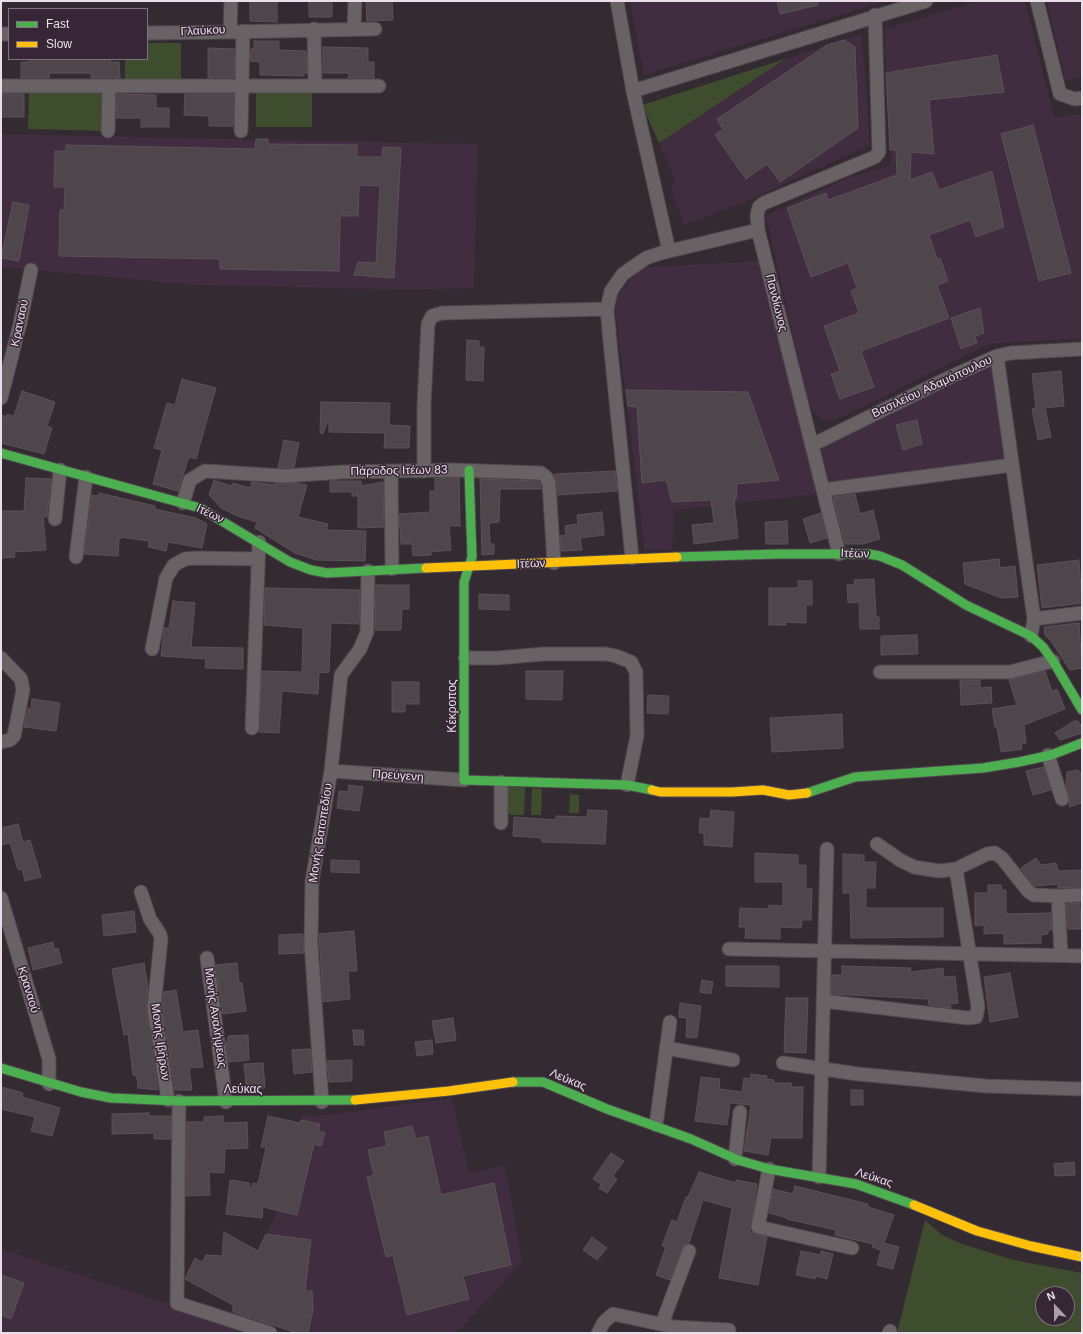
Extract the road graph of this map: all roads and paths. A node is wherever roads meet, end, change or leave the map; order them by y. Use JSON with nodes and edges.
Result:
{"nodes":[{"id":1,"x":231,"y":1,"type":"edge"},
{"id":2,"x":355,"y":1,"type":"edge"},
{"id":3,"x":617,"y":1,"type":"edge"},
{"id":4,"x":926,"y":1,"type":"edge"},
{"id":5,"x":1037,"y":1,"type":"edge"},
{"id":6,"x":875,"y":15,"type":"junction"},
{"id":7,"x":354,"y":29,"type":"junction"},
{"id":8,"x":375,"y":29,"type":"dead end"},
{"id":9,"x":314,"y":30,"type":"junction"},
{"id":10,"x":236,"y":31,"type":"junction"},
{"id":11,"x":148,"y":33,"type":"edge"},
{"id":12,"x":1,"y":86,"type":"edge"},
{"id":13,"x":109,"y":86,"type":"junction"},
{"id":14,"x":242,"y":86,"type":"junction"},
{"id":15,"x":315,"y":86,"type":"junction"},
{"id":16,"x":379,"y":86,"type":"dead end"},
{"id":17,"x":633,"y":91,"type":"junction"},
{"id":18,"x":1082,"y":98,"type":"edge"},
{"id":19,"x":108,"y":131,"type":"dead end"},
{"id":20,"x":241,"y":131,"type":"dead end"},
{"id":21,"x":758,"y":230,"type":"junction"},
{"id":22,"x":669,"y":251,"type":"junction"},
{"id":23,"x":31,"y":270,"type":"dead end"},
{"id":24,"x":608,"y":309,"type":"junction"},
{"id":25,"x":1082,"y":349,"type":"edge"},
{"id":26,"x":997,"y":356,"type":"junction"},
{"id":27,"x":1,"y":398,"type":"edge"},
{"id":28,"x":812,"y":445,"type":"junction"},
{"id":29,"x":1,"y":453,"type":"edge"},
{"id":30,"x":1012,"y":465,"type":"junction"},
{"id":31,"x":60,"y":470,"type":"junction"},
{"id":32,"x":469,"y":470,"type":"junction"},
{"id":33,"x":391,"y":471,"type":"junction"},
{"id":34,"x":424,"y":471,"type":"junction"},
{"id":35,"x":86,"y":477,"type":"junction"},
{"id":36,"x":823,"y":490,"type":"junction"},
{"id":37,"x":183,"y":502,"type":"junction"},
{"id":38,"x":55,"y":519,"type":"dead end"},
{"id":39,"x":258,"y":542,"type":"junction"},
{"id":40,"x":839,"y":554,"type":"junction"},
{"id":41,"x":76,"y":557,"type":"dead end"},
{"id":42,"x":632,"y":558,"type":"junction"},
{"id":43,"x":258,"y":559,"type":"junction"},
{"id":44,"x":554,"y":563,"type":"junction"},
{"id":45,"x":469,"y":566,"type":"junction"},
{"id":46,"x":392,"y":569,"type":"junction"},
{"id":47,"x":368,"y":571,"type":"junction"},
{"id":48,"x":1082,"y":613,"type":"edge"},
{"id":49,"x":1034,"y":620,"type":"junction"},
{"id":50,"x":1031,"y":636,"type":"junction"},
{"id":51,"x":152,"y":649,"type":"dead end"},
{"id":52,"x":1,"y":658,"type":"edge"},
{"id":53,"x":465,"y":658,"type":"junction"},
{"id":54,"x":1053,"y":661,"type":"junction"},
{"id":55,"x":880,"y":672,"type":"dead end"},
{"id":56,"x":1082,"y":710,"type":"edge"},
{"id":57,"x":252,"y":728,"type":"dead end"},
{"id":58,"x":1,"y":742,"type":"edge"},
{"id":59,"x":1082,"y":743,"type":"edge"},
{"id":60,"x":1048,"y":755,"type":"junction"},
{"id":61,"x":331,"y":772,"type":"junction"},
{"id":62,"x":464,"y":780,"type":"junction"},
{"id":63,"x":501,"y":782,"type":"junction"},
{"id":64,"x":627,"y":785,"type":"junction"},
{"id":65,"x":1062,"y":799,"type":"dead end"},
{"id":66,"x":501,"y":823,"type":"dead end"},
{"id":67,"x":877,"y":844,"type":"dead end"},
{"id":68,"x":827,"y":849,"type":"dead end"},
{"id":69,"x":956,"y":869,"type":"junction"},
{"id":70,"x":141,"y":892,"type":"dead end"},
{"id":71,"x":1082,"y":895,"type":"edge"},
{"id":72,"x":1058,"y":896,"type":"junction"},
{"id":73,"x":1,"y":898,"type":"edge"},
{"id":74,"x":729,"y":949,"type":"dead end"},
{"id":75,"x":824,"y":950,"type":"junction"},
{"id":76,"x":970,"y":952,"type":"junction"},
{"id":77,"x":1061,"y":955,"type":"junction"},
{"id":78,"x":1082,"y":956,"type":"edge"},
{"id":79,"x":207,"y":958,"type":"dead end"},
{"id":80,"x":823,"y":1001,"type":"junction"},
{"id":81,"x":670,"y":1022,"type":"dead end"},
{"id":82,"x":666,"y":1048,"type":"junction"},
{"id":83,"x":733,"y":1060,"type":"dead end"},
{"id":84,"x":783,"y":1063,"type":"dead end"},
{"id":85,"x":1,"y":1068,"type":"edge"},
{"id":86,"x":821,"y":1069,"type":"junction"},
{"id":87,"x":49,"y":1084,"type":"junction"},
{"id":88,"x":1082,"y":1089,"type":"edge"},
{"id":89,"x":174,"y":1101,"type":"junction"},
{"id":90,"x":226,"y":1102,"type":"junction"},
{"id":91,"x":322,"y":1102,"type":"junction"},
{"id":92,"x":740,"y":1112,"type":"dead end"},
{"id":93,"x":656,"y":1125,"type":"junction"},
{"id":94,"x":735,"y":1159,"type":"junction"},
{"id":95,"x":769,"y":1169,"type":"junction"},
{"id":96,"x":819,"y":1177,"type":"junction"},
{"id":97,"x":852,"y":1248,"type":"dead end"},
{"id":98,"x":689,"y":1251,"type":"dead end"},
{"id":99,"x":1082,"y":1257,"type":"edge"},
{"id":100,"x":662,"y":1324,"type":"junction"},
{"id":101,"x":729,"y":1330,"type":"dead end"},
{"id":102,"x":270,"y":1333,"type":"edge"},
{"id":103,"x":598,"y":1333,"type":"edge"}],
"edges":[{"from":1,"to":10,"type":"street","name":"Γλαύκου"},
{"from":2,"to":7,"type":"street"},
{"from":3,"to":17,"type":"street"},
{"from":4,"to":6,"type":"street"},
{"from":5,"to":18,"type":"street"},
{"from":6,"to":17,"type":"street"},
{"from":6,"to":21,"type":"street","name":"Πανδίωνος"},
{"from":7,"to":8,"type":"street"},
{"from":7,"to":9,"type":"street"},
{"from":9,"to":10,"type":"street"},
{"from":9,"to":15,"type":"street"},
{"from":10,"to":11,"type":"street","name":"Γλαύκου"},
{"from":10,"to":14,"type":"street"},
{"from":12,"to":13,"type":"street"},
{"from":13,"to":14,"type":"street"},
{"from":13,"to":19,"type":"street"},
{"from":14,"to":15,"type":"street"},
{"from":14,"to":20,"type":"street"},
{"from":15,"to":16,"type":"street"},
{"from":17,"to":22,"type":"street"},
{"from":21,"to":22,"type":"street"},
{"from":21,"to":28,"type":"street","name":"Πανδίωνος"},
{"from":22,"to":24,"type":"street"},
{"from":23,"to":27,"type":"street","name":"Κραναού"},
{"from":24,"to":34,"type":"street"},
{"from":24,"to":42,"type":"street"},
{"from":25,"to":26,"type":"street","name":"Βασιλείου Αδαμόπουλου"},
{"from":26,"to":28,"type":"street","name":"Βασιλείου Αδαμόπουλου"},
{"from":26,"to":30,"type":"street"},
{"from":28,"to":36,"type":"street","name":"Πανδίωνος"},
{"from":29,"to":31,"type":"street","name":"Ιτέων"},
{"from":30,"to":36,"type":"street"},
{"from":30,"to":49,"type":"street"},
{"from":31,"to":35,"type":"street","name":"Ιτέων"},
{"from":31,"to":38,"type":"street"},
{"from":32,"to":34,"type":"street","name":"Πάροδος Ιτέων 83"},
{"from":32,"to":44,"type":"street","name":"Πάροδος Ιτέων 83"},
{"from":32,"to":45,"type":"street","name":"Κέκροπος"},
{"from":33,"to":34,"type":"street","name":"Πάροδος Ιτέων 83"},
{"from":33,"to":37,"type":"street","name":"Πάροδος Ιτέων 83"},
{"from":33,"to":46,"type":"street"},
{"from":35,"to":37,"type":"street","name":"Ιτέων"},
{"from":35,"to":41,"type":"street"},
{"from":36,"to":40,"type":"street","name":"Πανδίωνος"},
{"from":37,"to":39,"type":"street","name":"Ιτέων"},
{"from":39,"to":43,"type":"street"},
{"from":39,"to":47,"type":"street","name":"Ιτέων"},
{"from":40,"to":42,"type":"street","name":"Ιτέων"},
{"from":40,"to":50,"type":"street","name":"Ιτέων"},
{"from":42,"to":44,"type":"street","name":"Ιτέων"},
{"from":43,"to":51,"type":"street"},
{"from":43,"to":57,"type":"street"},
{"from":44,"to":45,"type":"street","name":"Ιτέων"},
{"from":45,"to":46,"type":"street","name":"Ιτέων"},
{"from":45,"to":53,"type":"street","name":"Κέκροπος"},
{"from":46,"to":47,"type":"street","name":"Ιτέων"},
{"from":47,"to":61,"type":"street","name":"Μονής Βατοπεδίου"},
{"from":48,"to":49,"type":"street"},
{"from":49,"to":50,"type":"street"},
{"from":50,"to":54,"type":"street","name":"Ιτέων"},
{"from":52,"to":58,"type":"street"},
{"from":53,"to":62,"type":"street","name":"Κέκροπος"},
{"from":53,"to":64,"type":"street"},
{"from":54,"to":55,"type":"street"},
{"from":54,"to":56,"type":"street","name":"Ιτέων"},
{"from":59,"to":60,"type":"street"},
{"from":60,"to":64,"type":"street"},
{"from":60,"to":65,"type":"street"},
{"from":61,"to":62,"type":"street","name":"Πρεύγενη"},
{"from":61,"to":91,"type":"street","name":"Μονής Βατοπεδίου"},
{"from":62,"to":63,"type":"street"},
{"from":63,"to":64,"type":"street"},
{"from":63,"to":66,"type":"street"},
{"from":67,"to":69,"type":"street"},
{"from":68,"to":75,"type":"street"},
{"from":69,"to":72,"type":"street"},
{"from":69,"to":76,"type":"street"},
{"from":70,"to":89,"type":"street","name":"Μονής Ιβήρων"},
{"from":71,"to":72,"type":"street"},
{"from":72,"to":77,"type":"street"},
{"from":73,"to":87,"type":"street","name":"Κραναού"},
{"from":74,"to":75,"type":"street"},
{"from":75,"to":76,"type":"street"},
{"from":75,"to":80,"type":"street"},
{"from":76,"to":77,"type":"street"},
{"from":76,"to":80,"type":"street"},
{"from":77,"to":78,"type":"street"},
{"from":79,"to":90,"type":"street","name":"Μονής Αναλήψεως"},
{"from":80,"to":86,"type":"street"},
{"from":81,"to":82,"type":"street"},
{"from":82,"to":83,"type":"street"},
{"from":82,"to":93,"type":"street"},
{"from":84,"to":86,"type":"street"},
{"from":85,"to":87,"type":"street","name":"Λεύκας"},
{"from":86,"to":88,"type":"street"},
{"from":86,"to":96,"type":"street"},
{"from":87,"to":89,"type":"street","name":"Λεύκας"},
{"from":89,"to":90,"type":"street","name":"Λεύκας"},
{"from":89,"to":102,"type":"street","name":"Μονής Ιβήρων"},
{"from":90,"to":91,"type":"street","name":"Λεύκας"},
{"from":91,"to":93,"type":"street","name":"Λεύκας"},
{"from":92,"to":94,"type":"street"},
{"from":93,"to":94,"type":"street","name":"Λεύκας"},
{"from":94,"to":95,"type":"street","name":"Λεύκας"},
{"from":95,"to":96,"type":"street","name":"Λεύκας"},
{"from":95,"to":97,"type":"street"},
{"from":96,"to":99,"type":"street","name":"Λεύκας"},
{"from":98,"to":100,"type":"street"},
{"from":100,"to":101,"type":"street"},
{"from":100,"to":103,"type":"street"}]}
